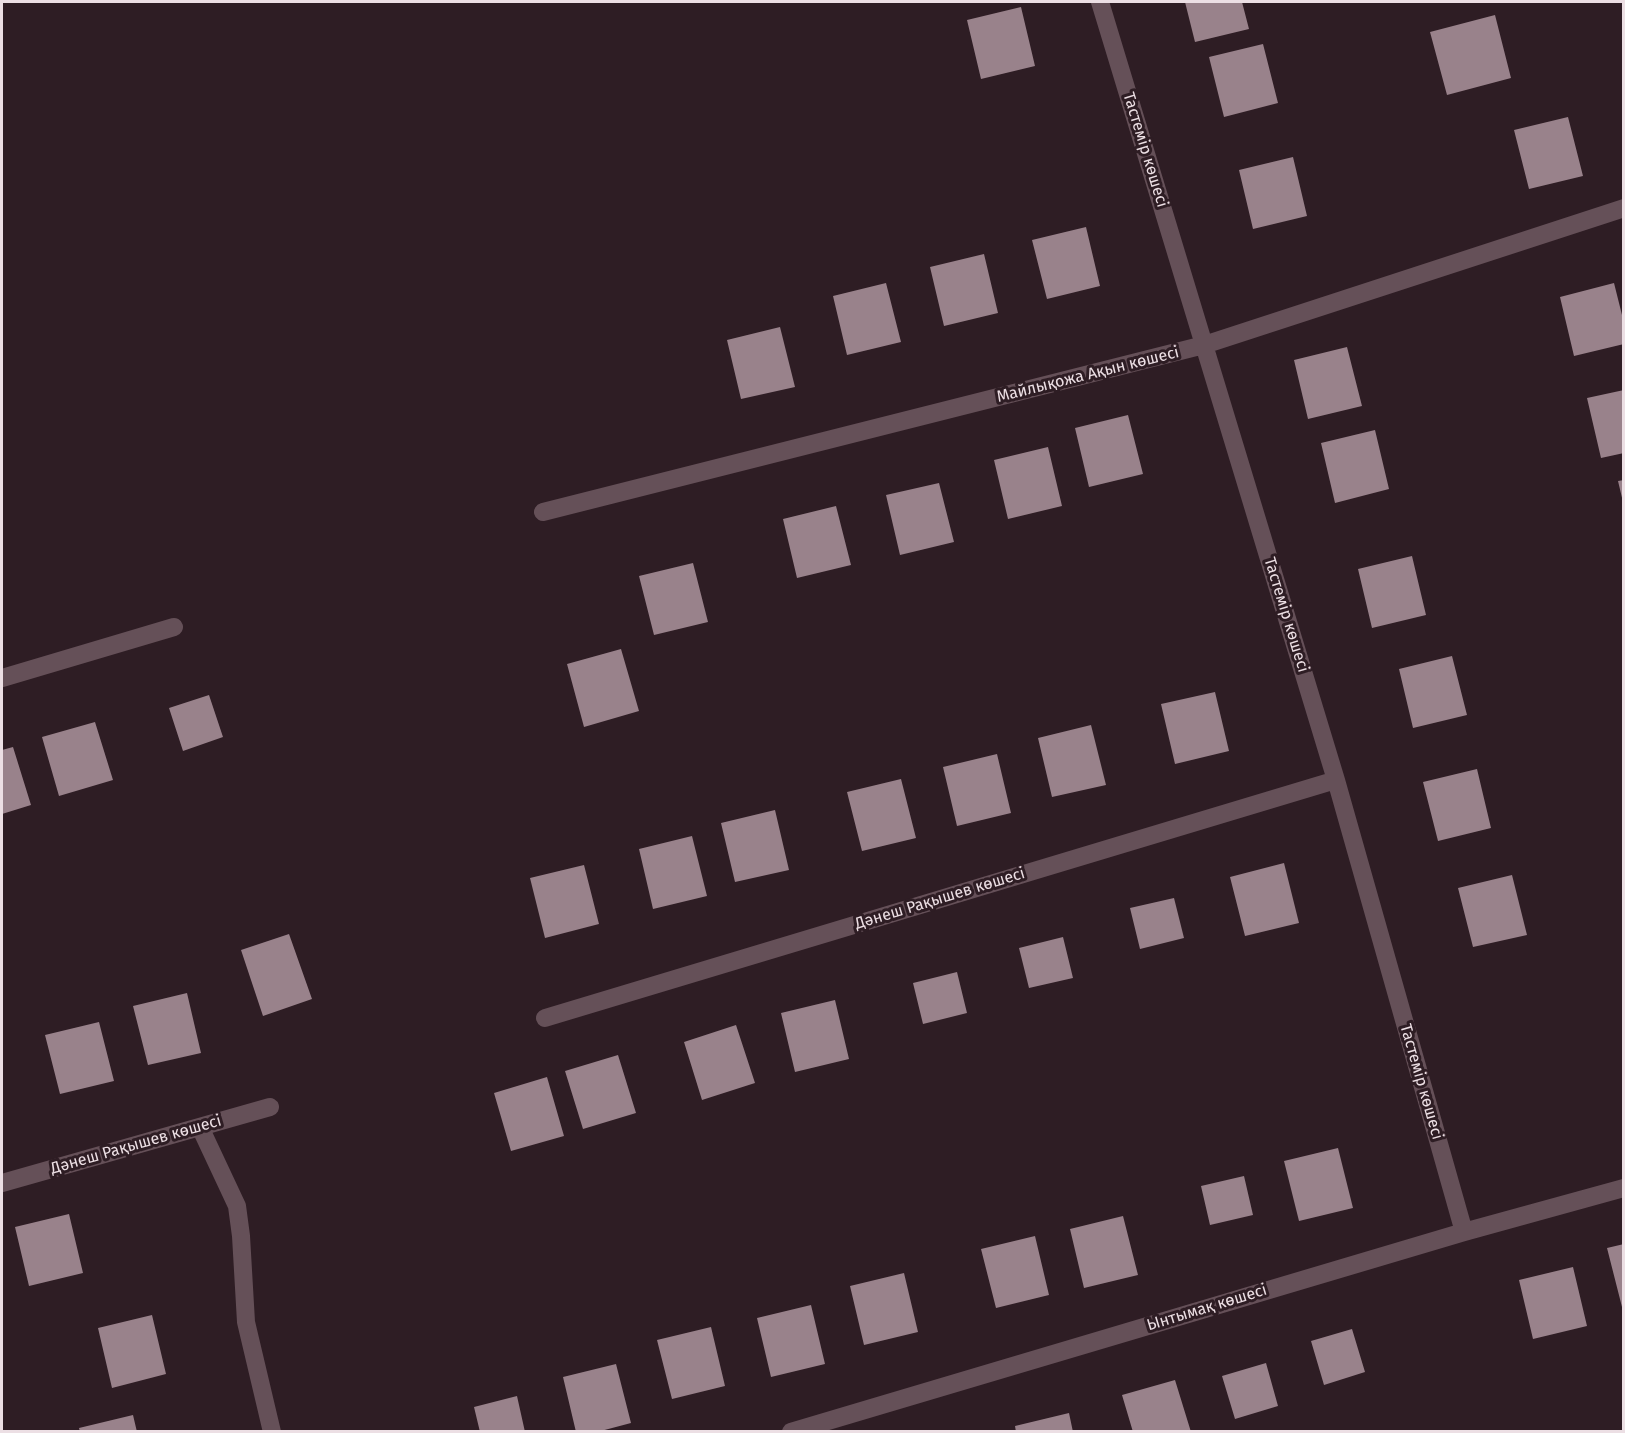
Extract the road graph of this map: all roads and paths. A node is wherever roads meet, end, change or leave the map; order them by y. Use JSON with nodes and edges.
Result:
{"nodes":[{"id":1,"x":1100,"y":2,"type":"edge"},
{"id":2,"x":1623,"y":208,"type":"edge"},
{"id":3,"x":1204,"y":345,"type":"junction"},
{"id":4,"x":543,"y":512,"type":"dead end"},
{"id":5,"x":174,"y":627,"type":"dead end"},
{"id":6,"x":2,"y":678,"type":"edge"},
{"id":7,"x":1335,"y":780,"type":"junction"},
{"id":8,"x":545,"y":1018,"type":"dead end"},
{"id":9,"x":270,"y":1107,"type":"dead end"},
{"id":10,"x":200,"y":1127,"type":"junction"},
{"id":11,"x":2,"y":1183,"type":"edge"},
{"id":12,"x":1623,"y":1188,"type":"edge"},
{"id":13,"x":1464,"y":1232,"type":"junction"},
{"id":14,"x":272,"y":1431,"type":"edge"},
{"id":15,"x":792,"y":1431,"type":"edge"}],
"edges":[{"from":1,"to":3,"type":"street","name":"Тастемір көшесі"},
{"from":2,"to":3,"type":"street","name":"Майлықожа Ақын көшесі"},
{"from":3,"to":4,"type":"street","name":"Майлықожа Ақын көшесі"},
{"from":3,"to":7,"type":"street","name":"Тастемір көшесі"},
{"from":5,"to":6,"type":"street"},
{"from":7,"to":8,"type":"street","name":"Дәнеш Рақышев көшесі"},
{"from":7,"to":13,"type":"street","name":"Тастемір көшесі"},
{"from":9,"to":10,"type":"street","name":"Дәнеш Рақышев көшесі"},
{"from":10,"to":11,"type":"street","name":"Дәнеш Рақышев көшесі"},
{"from":10,"to":14,"type":"street"},
{"from":12,"to":13,"type":"street","name":"Ынтымақ көшесі"},
{"from":13,"to":15,"type":"street","name":"Ынтымақ көшесі"}]}
